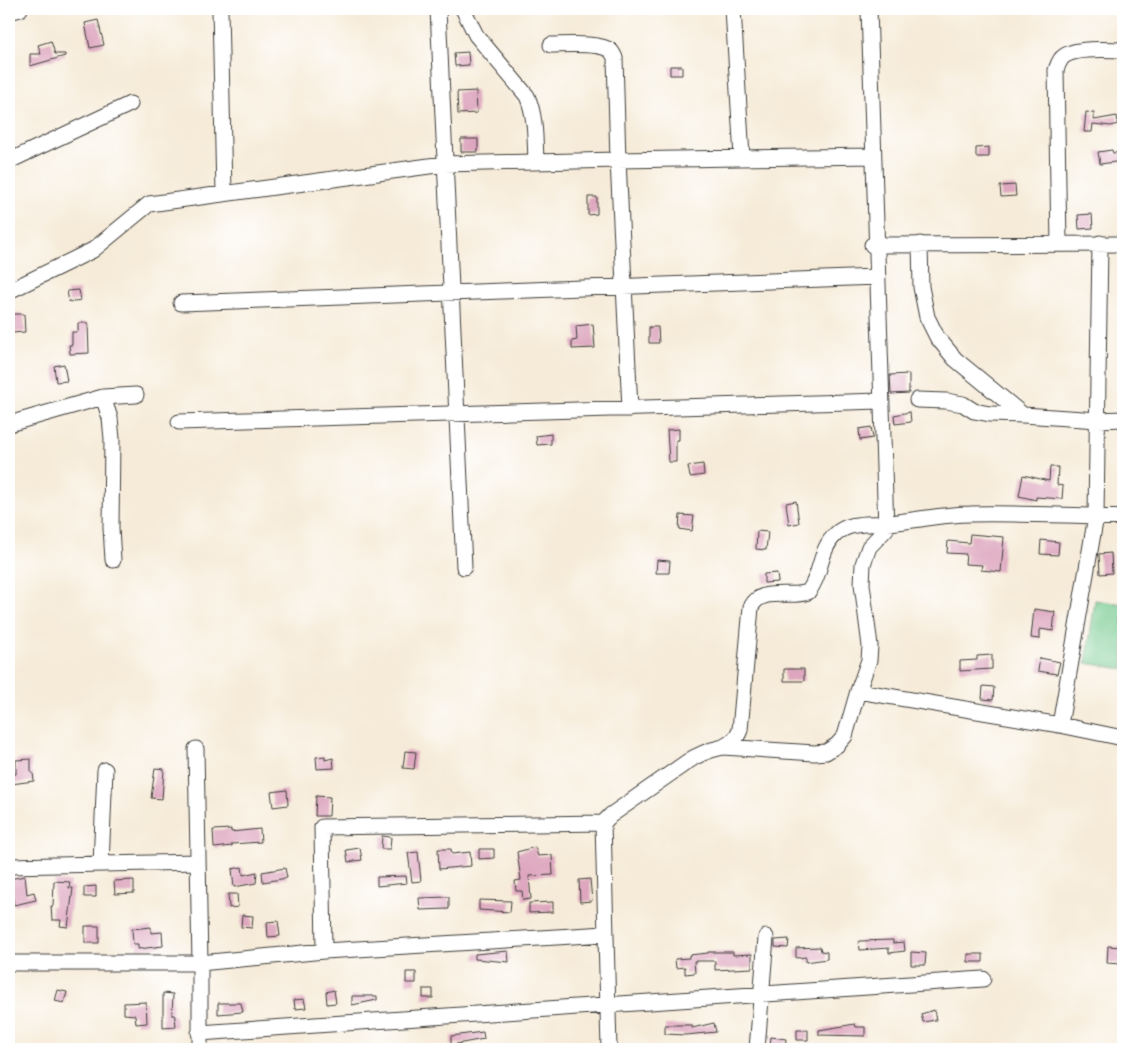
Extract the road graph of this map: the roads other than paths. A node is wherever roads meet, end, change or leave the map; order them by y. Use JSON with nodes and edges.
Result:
{"nodes":[{"id":1,"x":20,"y":9,"type":"edge"},
{"id":2,"x":220,"y":9,"type":"edge"},
{"id":3,"x":438,"y":9,"type":"edge"},
{"id":4,"x":463,"y":9,"type":"edge"},
{"id":5,"x":733,"y":9,"type":"edge"},
{"id":6,"x":869,"y":9,"type":"edge"},
{"id":7,"x":9,"y":12,"type":"edge"},
{"id":8,"x":551,"y":45,"type":"dead end"},
{"id":9,"x":1123,"y":50,"type":"edge"},
{"id":10,"x":130,"y":104,"type":"dead end"},
{"id":11,"x":873,"y":156,"type":"junction"},
{"id":12,"x":742,"y":157,"type":"junction"},
{"id":13,"x":618,"y":160,"type":"junction"},
{"id":14,"x":9,"y":161,"type":"edge"},
{"id":15,"x":536,"y":162,"type":"junction"},
{"id":16,"x":444,"y":164,"type":"junction"},
{"id":17,"x":224,"y":193,"type":"junction"},
{"id":18,"x":1100,"y":243,"type":"junction"},
{"id":19,"x":920,"y":244,"type":"junction"},
{"id":20,"x":1059,"y":244,"type":"junction"},
{"id":21,"x":1123,"y":244,"type":"edge"},
{"id":22,"x":874,"y":245,"type":"junction"},
{"id":23,"x":877,"y":277,"type":"junction"},
{"id":24,"x":624,"y":286,"type":"junction"},
{"id":25,"x":9,"y":290,"type":"edge"},
{"id":26,"x":450,"y":293,"type":"junction"},
{"id":27,"x":180,"y":303,"type":"dead end"},
{"id":28,"x":136,"y":395,"type":"dead end"},
{"id":29,"x":103,"y":397,"type":"junction"},
{"id":30,"x":917,"y":400,"type":"dead end"},
{"id":31,"x":881,"y":401,"type":"junction"},
{"id":32,"x":630,"y":409,"type":"junction"},
{"id":33,"x":456,"y":414,"type":"junction"},
{"id":34,"x":1023,"y":415,"type":"junction"},
{"id":35,"x":1123,"y":419,"type":"edge"},
{"id":36,"x":1098,"y":420,"type":"junction"},
{"id":37,"x":179,"y":422,"type":"dead end"},
{"id":38,"x":9,"y":424,"type":"edge"},
{"id":39,"x":1096,"y":516,"type":"junction"},
{"id":40,"x":1123,"y":518,"type":"edge"},
{"id":41,"x":886,"y":524,"type":"junction"},
{"id":42,"x":113,"y":560,"type":"dead end"},
{"id":43,"x":464,"y":567,"type":"dead end"},
{"id":44,"x":858,"y":691,"type":"junction"},
{"id":45,"x":1060,"y":725,"type":"junction"},
{"id":46,"x":1123,"y":738,"type":"edge"},
{"id":47,"x":723,"y":747,"type":"junction"},
{"id":48,"x":196,"y":749,"type":"dead end"},
{"id":49,"x":105,"y":770,"type":"dead end"},
{"id":50,"x":603,"y":824,"type":"junction"},
{"id":51,"x":198,"y":862,"type":"junction"},
{"id":52,"x":101,"y":864,"type":"junction"},
{"id":53,"x":9,"y":866,"type":"edge"},
{"id":54,"x":606,"y":934,"type":"junction"},
{"id":55,"x":766,"y":937,"type":"dead end"},
{"id":56,"x":324,"y":951,"type":"junction"},
{"id":57,"x":9,"y":963,"type":"edge"},
{"id":58,"x":200,"y":963,"type":"junction"},
{"id":59,"x":983,"y":979,"type":"dead end"},
{"id":60,"x":761,"y":994,"type":"junction"},
{"id":61,"x":608,"y":1005,"type":"junction"},
{"id":62,"x":200,"y":1033,"type":"junction"},
{"id":63,"x":200,"y":1049,"type":"edge"},
{"id":64,"x":609,"y":1049,"type":"edge"},
{"id":65,"x":756,"y":1049,"type":"edge"}],
"edges":[{"from":1,"to":7,"type":"street"},
{"from":2,"to":17,"type":"street"},
{"from":3,"to":16,"type":"street"},
{"from":4,"to":15,"type":"street"},
{"from":5,"to":12,"type":"street"},
{"from":6,"to":11,"type":"street"},
{"from":8,"to":13,"type":"street"},
{"from":9,"to":20,"type":"street"},
{"from":10,"to":14,"type":"street"},
{"from":11,"to":12,"type":"street"},
{"from":11,"to":22,"type":"street"},
{"from":12,"to":13,"type":"street"},
{"from":13,"to":15,"type":"street"},
{"from":13,"to":24,"type":"street"},
{"from":15,"to":16,"type":"street"},
{"from":16,"to":17,"type":"street"},
{"from":16,"to":26,"type":"street"},
{"from":17,"to":25,"type":"street"},
{"from":18,"to":20,"type":"street"},
{"from":18,"to":21,"type":"street"},
{"from":18,"to":36,"type":"street"},
{"from":19,"to":20,"type":"street"},
{"from":19,"to":22,"type":"street"},
{"from":19,"to":34,"type":"street"},
{"from":22,"to":23,"type":"street"},
{"from":23,"to":24,"type":"street"},
{"from":23,"to":31,"type":"street"},
{"from":24,"to":26,"type":"street"},
{"from":24,"to":32,"type":"street"},
{"from":26,"to":27,"type":"street"},
{"from":26,"to":33,"type":"street"},
{"from":28,"to":29,"type":"street"},
{"from":29,"to":38,"type":"street"},
{"from":29,"to":42,"type":"street"},
{"from":30,"to":34,"type":"street"},
{"from":31,"to":32,"type":"street"},
{"from":31,"to":41,"type":"street"},
{"from":32,"to":33,"type":"street"},
{"from":33,"to":37,"type":"street"},
{"from":33,"to":43,"type":"street"},
{"from":34,"to":36,"type":"street"},
{"from":35,"to":36,"type":"street"},
{"from":36,"to":39,"type":"street"},
{"from":39,"to":40,"type":"street"},
{"from":39,"to":41,"type":"street"},
{"from":39,"to":45,"type":"street"},
{"from":41,"to":44,"type":"street"},
{"from":41,"to":47,"type":"street"},
{"from":44,"to":45,"type":"street"},
{"from":44,"to":47,"type":"street"},
{"from":45,"to":46,"type":"street"},
{"from":47,"to":50,"type":"street"},
{"from":48,"to":51,"type":"street"},
{"from":49,"to":52,"type":"street"},
{"from":50,"to":54,"type":"street"},
{"from":50,"to":56,"type":"street"},
{"from":51,"to":52,"type":"street"},
{"from":51,"to":58,"type":"street"},
{"from":52,"to":53,"type":"street"},
{"from":54,"to":56,"type":"street"},
{"from":54,"to":61,"type":"street"},
{"from":55,"to":60,"type":"street"},
{"from":56,"to":58,"type":"street"},
{"from":57,"to":58,"type":"street"},
{"from":58,"to":62,"type":"street"},
{"from":59,"to":60,"type":"street"},
{"from":60,"to":61,"type":"street"},
{"from":60,"to":65,"type":"street"},
{"from":61,"to":62,"type":"street"},
{"from":61,"to":64,"type":"street"},
{"from":62,"to":63,"type":"street"}]}
